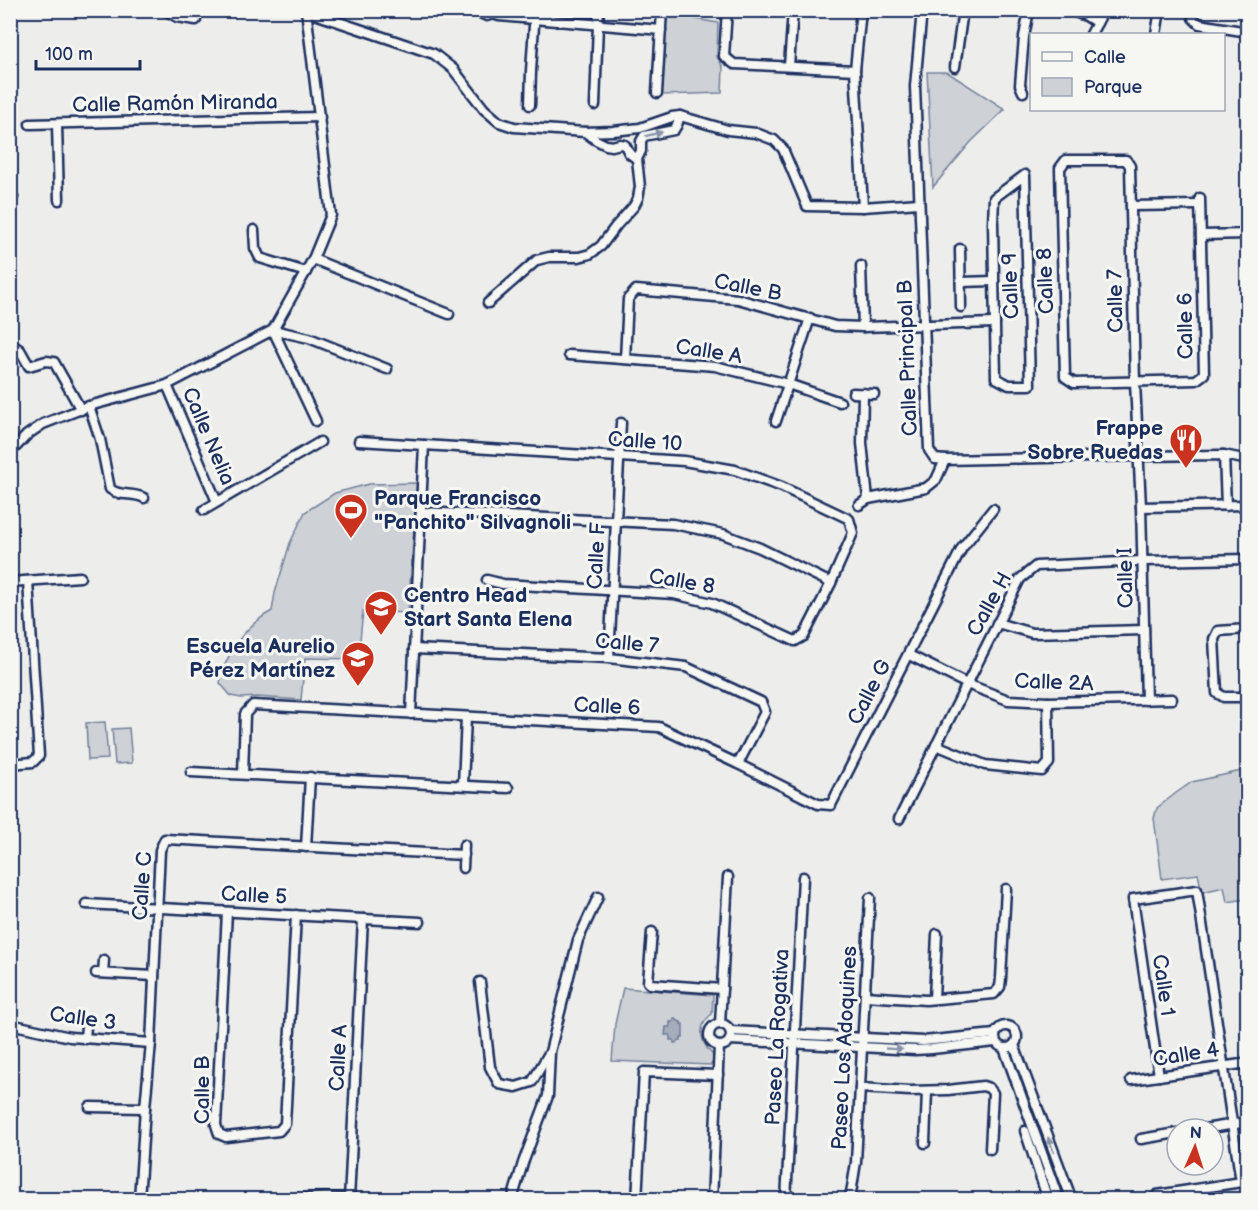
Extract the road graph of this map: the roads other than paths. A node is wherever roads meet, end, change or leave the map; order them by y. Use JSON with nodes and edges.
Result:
{"nodes":[{"id":1,"x":165,"y":10,"type":"edge"},
{"id":2,"x":480,"y":10,"type":"edge"},
{"id":3,"x":599,"y":10,"type":"edge"},
{"id":4,"x":662,"y":10,"type":"edge"},
{"id":5,"x":727,"y":10,"type":"edge"},
{"id":6,"x":793,"y":10,"type":"edge"},
{"id":7,"x":861,"y":10,"type":"edge"},
{"id":8,"x":922,"y":10,"type":"edge"},
{"id":9,"x":963,"y":10,"type":"edge"},
{"id":10,"x":1029,"y":10,"type":"edge"},
{"id":11,"x":1069,"y":10,"type":"edge"},
{"id":12,"x":1104,"y":10,"type":"edge"},
{"id":13,"x":1160,"y":10,"type":"edge"},
{"id":14,"x":1192,"y":10,"type":"edge"},
{"id":15,"x":306,"y":11,"type":"edge"},
{"id":16,"x":493,"y":12,"type":"edge"},
{"id":17,"x":535,"y":15,"type":"edge"},
{"id":18,"x":196,"y":20,"type":"dead end"},
{"id":19,"x":1097,"y":23,"type":"junction"},
{"id":20,"x":598,"y":24,"type":"junction"},
{"id":21,"x":661,"y":30,"type":"junction"},
{"id":22,"x":1248,"y":32,"type":"edge"},
{"id":23,"x":1092,"y":33,"type":"edge"},
{"id":24,"x":1156,"y":33,"type":"edge"},
{"id":25,"x":789,"y":66,"type":"junction"},
{"id":26,"x":955,"y":67,"type":"dead end"},
{"id":27,"x":855,"y":70,"type":"junction"},
{"id":28,"x":1023,"y":92,"type":"dead end"},
{"id":29,"x":657,"y":93,"type":"dead end"},
{"id":30,"x":530,"y":105,"type":"dead end"},
{"id":31,"x":594,"y":105,"type":"dead end"},
{"id":32,"x":680,"y":116,"type":"junction"},
{"id":33,"x":320,"y":117,"type":"junction"},
{"id":34,"x":30,"y":124,"type":"dead end"},
{"id":35,"x":57,"y":124,"type":"junction"},
{"id":36,"x":585,"y":132,"type":"junction"},
{"id":37,"x":637,"y":159,"type":"junction"},
{"id":38,"x":1112,"y":160,"type":"joint"},
{"id":39,"x":59,"y":200,"type":"dead end"},
{"id":40,"x":919,"y":203,"type":"junction"},
{"id":41,"x":1131,"y":206,"type":"junction"},
{"id":42,"x":863,"y":207,"type":"junction"},
{"id":43,"x":254,"y":230,"type":"dead end"},
{"id":44,"x":1248,"y":234,"type":"edge"},
{"id":45,"x":1202,"y":235,"type":"junction"},
{"id":46,"x":960,"y":249,"type":"dead end"},
{"id":47,"x":313,"y":258,"type":"junction"},
{"id":48,"x":861,"y":266,"type":"dead end"},
{"id":49,"x":306,"y":272,"type":"junction"},
{"id":50,"x":994,"y":281,"type":"junction"},
{"id":51,"x":961,"y":282,"type":"junction"},
{"id":52,"x":488,"y":303,"type":"dead end"},
{"id":53,"x":961,"y":307,"type":"dead end"},
{"id":54,"x":449,"y":314,"type":"dead end"},
{"id":55,"x":810,"y":318,"type":"junction"},
{"id":56,"x":995,"y":323,"type":"junction"},
{"id":57,"x":924,"y":325,"type":"junction"},
{"id":58,"x":863,"y":327,"type":"junction"},
{"id":59,"x":273,"y":330,"type":"junction"},
{"id":60,"x":10,"y":343,"type":"edge"},
{"id":61,"x":569,"y":356,"type":"dead end"},
{"id":62,"x":625,"y":359,"type":"junction"},
{"id":63,"x":387,"y":369,"type":"dead end"},
{"id":64,"x":1135,"y":382,"type":"junction"},
{"id":65,"x":788,"y":384,"type":"junction"},
{"id":66,"x":167,"y":385,"type":"junction"},
{"id":67,"x":853,"y":393,"type":"dead end"},
{"id":68,"x":863,"y":393,"type":"junction"},
{"id":69,"x":874,"y":394,"type":"dead end"},
{"id":70,"x":840,"y":402,"type":"dead end"},
{"id":71,"x":85,"y":408,"type":"junction"},
{"id":72,"x":316,"y":421,"type":"dead end"},
{"id":73,"x":776,"y":421,"type":"dead end"},
{"id":74,"x":621,"y":423,"type":"dead end"},
{"id":75,"x":358,"y":441,"type":"dead end"},
{"id":76,"x":320,"y":442,"type":"dead end"},
{"id":77,"x":424,"y":445,"type":"junction"},
{"id":78,"x":10,"y":453,"type":"edge"},
{"id":79,"x":1224,"y":455,"type":"junction"},
{"id":80,"x":620,"y":456,"type":"junction"},
{"id":81,"x":1138,"y":456,"type":"junction"},
{"id":82,"x":945,"y":460,"type":"junction"},
{"id":83,"x":1248,"y":460,"type":"edge"},
{"id":84,"x":144,"y":498,"type":"dead end"},
{"id":85,"x":868,"y":499,"type":"junction"},
{"id":86,"x":217,"y":502,"type":"junction"},
{"id":87,"x":860,"y":505,"type":"dead end"},
{"id":88,"x":1248,"y":505,"type":"edge"},
{"id":89,"x":1226,"y":506,"type":"junction"},
{"id":90,"x":1141,"y":507,"type":"junction"},
{"id":91,"x":993,"y":509,"type":"dead end"},
{"id":92,"x":204,"y":510,"type":"dead end"},
{"id":93,"x":421,"y":512,"type":"junction"},
{"id":94,"x":616,"y":521,"type":"junction"},
{"id":95,"x":1248,"y":559,"type":"edge"},
{"id":96,"x":1143,"y":561,"type":"junction"},
{"id":97,"x":80,"y":577,"type":"dead end"},
{"id":98,"x":487,"y":580,"type":"dead end"},
{"id":99,"x":28,"y":581,"type":"junction"},
{"id":100,"x":10,"y":582,"type":"edge"},
{"id":101,"x":831,"y":583,"type":"junction"},
{"id":102,"x":612,"y":590,"type":"junction"},
{"id":103,"x":997,"y":623,"type":"junction"},
{"id":104,"x":1248,"y":629,"type":"edge"},
{"id":105,"x":1144,"y":630,"type":"junction"},
{"id":106,"x":414,"y":649,"type":"junction"},
{"id":107,"x":909,"y":655,"type":"junction"},
{"id":108,"x":609,"y":658,"type":"junction"},
{"id":109,"x":967,"y":684,"type":"junction"},
{"id":110,"x":1248,"y":698,"type":"edge"},
{"id":111,"x":1172,"y":699,"type":"dead end"},
{"id":112,"x":1146,"y":700,"type":"junction"},
{"id":113,"x":1048,"y":702,"type":"junction"},
{"id":114,"x":411,"y":714,"type":"junction"},
{"id":115,"x":466,"y":717,"type":"junction"},
{"id":116,"x":936,"y":745,"type":"junction"},
{"id":117,"x":10,"y":764,"type":"edge"},
{"id":118,"x":738,"y":764,"type":"junction"},
{"id":119,"x":191,"y":772,"type":"dead end"},
{"id":120,"x":243,"y":774,"type":"junction"},
{"id":121,"x":310,"y":777,"type":"junction"},
{"id":122,"x":463,"y":786,"type":"junction"},
{"id":123,"x":508,"y":788,"type":"dead end"},
{"id":124,"x":899,"y":819,"type":"dead end"},
{"id":125,"x":464,"y":845,"type":"dead end"},
{"id":126,"x":306,"y":847,"type":"junction"},
{"id":127,"x":464,"y":855,"type":"junction"},
{"id":128,"x":464,"y":868,"type":"dead end"},
{"id":129,"x":728,"y":877,"type":"dead end"},
{"id":130,"x":803,"y":877,"type":"dead end"},
{"id":131,"x":1006,"y":889,"type":"dead end"},
{"id":132,"x":598,"y":897,"type":"dead end"},
{"id":133,"x":870,"y":898,"type":"dead end"},
{"id":134,"x":86,"y":904,"type":"dead end"},
{"id":135,"x":158,"y":908,"type":"junction"},
{"id":136,"x":227,"y":912,"type":"junction"},
{"id":137,"x":296,"y":915,"type":"junction"},
{"id":138,"x":363,"y":919,"type":"junction"},
{"id":139,"x":420,"y":922,"type":"dead end"},
{"id":140,"x":652,"y":932,"type":"dead end"},
{"id":141,"x":937,"y":934,"type":"dead end"},
{"id":142,"x":104,"y":960,"type":"dead end"},
{"id":143,"x":154,"y":976,"type":"junction"},
{"id":144,"x":480,"y":982,"type":"dead end"},
{"id":145,"x":722,"y":989,"type":"junction"},
{"id":146,"x":865,"y":996,"type":"junction"},
{"id":147,"x":934,"y":999,"type":"junction"},
{"id":148,"x":10,"y":1024,"type":"edge"},
{"id":149,"x":720,"y":1024,"type":"junction"},
{"id":150,"x":86,"y":1026,"type":"dead end"},
{"id":151,"x":731,"y":1035,"type":"junction"},
{"id":152,"x":995,"y":1038,"type":"junction"},
{"id":153,"x":85,"y":1039,"type":"junction"},
{"id":154,"x":794,"y":1039,"type":"junction"},
{"id":155,"x":151,"y":1043,"type":"junction"},
{"id":156,"x":862,"y":1043,"type":"junction"},
{"id":157,"x":719,"y":1046,"type":"junction"},
{"id":158,"x":1014,"y":1046,"type":"junction"},
{"id":159,"x":1004,"y":1048,"type":"junction"},
{"id":160,"x":550,"y":1053,"type":"junction"},
{"id":161,"x":1248,"y":1063,"type":"edge"},
{"id":162,"x":1223,"y":1066,"type":"junction"},
{"id":163,"x":718,"y":1076,"type":"junction"},
{"id":164,"x":1159,"y":1076,"type":"junction"},
{"id":165,"x":1131,"y":1080,"type":"dead end"},
{"id":166,"x":860,"y":1088,"type":"junction"},
{"id":167,"x":927,"y":1091,"type":"junction"},
{"id":168,"x":90,"y":1107,"type":"dead end"},
{"id":169,"x":145,"y":1108,"type":"junction"},
{"id":170,"x":1248,"y":1122,"type":"edge"},
{"id":171,"x":1232,"y":1125,"type":"junction"},
{"id":172,"x":1225,"y":1126,"type":"edge"},
{"id":173,"x":1024,"y":1131,"type":"dead end"},
{"id":174,"x":1165,"y":1135,"type":"edge"},
{"id":175,"x":1141,"y":1138,"type":"dead end"},
{"id":176,"x":925,"y":1143,"type":"dead end"},
{"id":177,"x":990,"y":1149,"type":"dead end"},
{"id":178,"x":1244,"y":1181,"type":"edge"},
{"id":179,"x":1197,"y":1189,"type":"junction"},
{"id":180,"x":1156,"y":1195,"type":"dead end"},
{"id":181,"x":1184,"y":1195,"type":"edge"},
{"id":182,"x":349,"y":1199,"type":"edge"},
{"id":183,"x":139,"y":1200,"type":"edge"},
{"id":184,"x":289,"y":1200,"type":"edge"},
{"id":185,"x":364,"y":1200,"type":"edge"},
{"id":186,"x":512,"y":1200,"type":"edge"},
{"id":187,"x":637,"y":1200,"type":"edge"},
{"id":188,"x":712,"y":1200,"type":"edge"},
{"id":189,"x":786,"y":1200,"type":"edge"},
{"id":190,"x":850,"y":1200,"type":"edge"},
{"id":191,"x":1048,"y":1200,"type":"edge"},
{"id":192,"x":1059,"y":1200,"type":"edge"},
{"id":193,"x":1072,"y":1200,"type":"edge"},
{"id":194,"x":1199,"y":1200,"type":"edge"}],
"edges":[{"from":1,"to":18,"type":"street"},
{"from":2,"to":16,"type":"street"},
{"from":3,"to":20,"type":"street"},
{"from":4,"to":21,"type":"street"},
{"from":5,"to":25,"type":"street"},
{"from":6,"to":25,"type":"street"},
{"from":7,"to":27,"type":"street"},
{"from":8,"to":40,"type":"street","name":"Calle Principal B"},
{"from":9,"to":26,"type":"street"},
{"from":10,"to":28,"type":"street"},
{"from":11,"to":19,"type":"street"},
{"from":12,"to":19,"type":"street"},
{"from":13,"to":24,"type":"street"},
{"from":14,"to":22,"type":"street"},
{"from":15,"to":33,"type":"street"},
{"from":15,"to":36,"type":"street"},
{"from":16,"to":17,"type":"street"},
{"from":17,"to":20,"type":"street"},
{"from":17,"to":30,"type":"street"},
{"from":19,"to":23,"type":"street"},
{"from":20,"to":21,"type":"street"},
{"from":20,"to":31,"type":"street"},
{"from":21,"to":29,"type":"street"},
{"from":25,"to":27,"type":"street"},
{"from":27,"to":42,"type":"street"},
{"from":32,"to":36,"type":"street"},
{"from":37,"to":32,"type":"street","one_way":true},
{"from":32,"to":42,"type":"street"},
{"from":33,"to":35,"type":"street","name":"Calle Ramón Miranda"},
{"from":33,"to":47,"type":"street"},
{"from":34,"to":35,"type":"street","name":"Calle Ramón Miranda"},
{"from":35,"to":39,"type":"street"},
{"from":36,"to":37,"type":"street"},
{"from":37,"to":52,"type":"street"},
{"from":38,"to":41,"type":"street","name":"Calle 7"},
{"from":38,"to":64,"type":"street","name":"Calle 8"},
{"from":40,"to":42,"type":"street"},
{"from":40,"to":57,"type":"street","name":"Calle Principal B"},
{"from":41,"to":45,"type":"street","name":"Calle 6"},
{"from":41,"to":64,"type":"street","name":"Calle 7"},
{"from":43,"to":49,"type":"street"},
{"from":44,"to":45,"type":"street"},
{"from":45,"to":64,"type":"street","name":"Calle 6"},
{"from":46,"to":51,"type":"street"},
{"from":47,"to":49,"type":"street"},
{"from":47,"to":54,"type":"street"},
{"from":48,"to":58,"type":"street"},
{"from":49,"to":59,"type":"street"},
{"from":50,"to":51,"type":"street"},
{"from":50,"to":56,"type":"street","name":"Calle 9"},
{"from":50,"to":56,"type":"street","name":"Calle 9"},
{"from":51,"to":53,"type":"street"},
{"from":55,"to":58,"type":"street","name":"Calle B"},
{"from":55,"to":62,"type":"street","name":"Calle B"},
{"from":55,"to":65,"type":"street"},
{"from":56,"to":57,"type":"street"},
{"from":57,"to":58,"type":"street","name":"Calle B"},
{"from":57,"to":82,"type":"street","name":"Calle Principal B"},
{"from":59,"to":63,"type":"street"},
{"from":59,"to":66,"type":"street"},
{"from":59,"to":72,"type":"street"},
{"from":60,"to":71,"type":"street"},
{"from":61,"to":62,"type":"street","name":"Calle A"},
{"from":62,"to":65,"type":"street","name":"Calle A"},
{"from":64,"to":81,"type":"street","name":"Calle 7"},
{"from":65,"to":70,"type":"street","name":"Calle A"},
{"from":65,"to":73,"type":"street"},
{"from":66,"to":71,"type":"street"},
{"from":66,"to":86,"type":"street","name":"Calle Nelia"},
{"from":67,"to":68,"type":"street"},
{"from":68,"to":69,"type":"street"},
{"from":68,"to":85,"type":"street"},
{"from":71,"to":78,"type":"street"},
{"from":71,"to":84,"type":"street"},
{"from":74,"to":80,"type":"street","name":"Calle F"},
{"from":75,"to":77,"type":"street","name":"Calle 10"},
{"from":76,"to":86,"type":"street"},
{"from":77,"to":80,"type":"street","name":"Calle 10"},
{"from":77,"to":93,"type":"street"},
{"from":79,"to":81,"type":"street"},
{"from":79,"to":83,"type":"street"},
{"from":79,"to":89,"type":"street"},
{"from":80,"to":94,"type":"street","name":"Calle F"},
{"from":80,"to":101,"type":"street","name":"Calle 10"},
{"from":81,"to":82,"type":"street"},
{"from":81,"to":90,"type":"street","name":"Calle I"},
{"from":82,"to":85,"type":"street"},
{"from":85,"to":87,"type":"street"},
{"from":86,"to":92,"type":"street"},
{"from":88,"to":89,"type":"street"},
{"from":89,"to":90,"type":"street"},
{"from":90,"to":96,"type":"street","name":"Calle I"},
{"from":91,"to":107,"type":"street","name":"Calle G"},
{"from":93,"to":94,"type":"street"},
{"from":93,"to":106,"type":"street"},
{"from":94,"to":101,"type":"street"},
{"from":94,"to":102,"type":"street","name":"Calle F"},
{"from":95,"to":96,"type":"street","name":"Calle H"},
{"from":96,"to":103,"type":"street","name":"Calle H"},
{"from":96,"to":105,"type":"street","name":"Calle I"},
{"from":97,"to":99,"type":"street"},
{"from":98,"to":102,"type":"street","name":"Calle 8"},
{"from":99,"to":100,"type":"street"},
{"from":99,"to":117,"type":"street"},
{"from":101,"to":102,"type":"street","name":"Calle 8"},
{"from":102,"to":108,"type":"street","name":"Calle F"},
{"from":103,"to":105,"type":"street"},
{"from":103,"to":109,"type":"street","name":"Calle H"},
{"from":104,"to":110,"type":"street"},
{"from":105,"to":112,"type":"street","name":"Calle I"},
{"from":106,"to":108,"type":"street","name":"Calle 7"},
{"from":106,"to":114,"type":"street"},
{"from":107,"to":109,"type":"street","name":"Calle 2A"},
{"from":107,"to":118,"type":"street","name":"Calle G"},
{"from":108,"to":118,"type":"street","name":"Calle 7"},
{"from":109,"to":113,"type":"street","name":"Calle 2A"},
{"from":109,"to":116,"type":"street","name":"Calle H"},
{"from":111,"to":112,"type":"street","name":"Calle 2A"},
{"from":112,"to":113,"type":"street","name":"Calle 2A"},
{"from":113,"to":116,"type":"street"},
{"from":114,"to":115,"type":"street","name":"Calle 6"},
{"from":114,"to":120,"type":"street","name":"Calle 6"},
{"from":115,"to":118,"type":"street","name":"Calle 6"},
{"from":115,"to":122,"type":"street"},
{"from":116,"to":124,"type":"street","name":"Calle H"},
{"from":119,"to":120,"type":"street"},
{"from":120,"to":121,"type":"street"},
{"from":121,"to":122,"type":"street"},
{"from":121,"to":126,"type":"street"},
{"from":122,"to":123,"type":"street"},
{"from":125,"to":127,"type":"street"},
{"from":126,"to":127,"type":"street","name":"Calle C"},
{"from":126,"to":135,"type":"street","name":"Calle C"},
{"from":127,"to":128,"type":"street"},
{"from":129,"to":145,"type":"street"},
{"from":130,"to":154,"type":"street","name":"Paseo La Rogativa"},
{"from":131,"to":147,"type":"street"},
{"from":132,"to":160,"type":"street"},
{"from":133,"to":146,"type":"street","name":"Paseo Los Adoquines"},
{"from":134,"to":135,"type":"street","name":"Calle 5"},
{"from":135,"to":136,"type":"street","name":"Calle 5"},
{"from":135,"to":143,"type":"street","name":"Calle C"},
{"from":136,"to":137,"type":"street","name":"Calle 5"},
{"from":136,"to":137,"type":"street","name":"Calle B"},
{"from":137,"to":138,"type":"street","name":"Calle 5"},
{"from":138,"to":139,"type":"street","name":"Calle 5"},
{"from":138,"to":182,"type":"street","name":"Calle A"},
{"from":140,"to":145,"type":"street"},
{"from":141,"to":147,"type":"street"},
{"from":142,"to":143,"type":"street"},
{"from":143,"to":155,"type":"street","name":"Calle C"},
{"from":144,"to":160,"type":"street"},
{"from":145,"to":149,"type":"street"},
{"from":146,"to":147,"type":"street"},
{"from":146,"to":156,"type":"street","name":"Paseo Los Adoquines"},
{"from":148,"to":153,"type":"street","name":"Calle 3"},
{"from":149,"to":151,"type":"street"},
{"from":149,"to":157,"type":"street"},
{"from":150,"to":153,"type":"street"},
{"from":151,"to":154,"type":"street"},
{"from":151,"to":157,"type":"street"},
{"from":152,"to":156,"type":"street"},
{"from":152,"to":158,"type":"street"},
{"from":152,"to":159,"type":"street"},
{"from":153,"to":155,"type":"street","name":"Calle 3"},
{"from":154,"to":156,"type":"street"},
{"from":154,"to":189,"type":"street","name":"Paseo La Rogativa"},
{"from":155,"to":169,"type":"street","name":"Calle C"},
{"from":156,"to":166,"type":"street","name":"Paseo Los Adoquines"},
{"from":157,"to":163,"type":"street"},
{"from":158,"to":159,"type":"street"},
{"from":193,"to":158,"type":"street","one_way":true},
{"from":159,"to":192,"type":"street"},
{"from":160,"to":186,"type":"street"},
{"from":161,"to":162,"type":"street","name":"Calle 4"},
{"from":162,"to":164,"type":"street","name":"Calle 4"},
{"from":162,"to":164,"type":"street","name":"Calle 1"},
{"from":162,"to":171,"type":"street"},
{"from":163,"to":187,"type":"street"},
{"from":163,"to":188,"type":"street"},
{"from":164,"to":165,"type":"street","name":"Calle 4"},
{"from":166,"to":167,"type":"street"},
{"from":166,"to":190,"type":"street","name":"Paseo Los Adoquines"},
{"from":167,"to":176,"type":"street"},
{"from":167,"to":177,"type":"street"},
{"from":168,"to":169,"type":"street"},
{"from":169,"to":183,"type":"street","name":"Calle C"},
{"from":170,"to":171,"type":"street"},
{"from":171,"to":172,"type":"street"},
{"from":171,"to":178,"type":"street"},
{"from":173,"to":191,"type":"street"},
{"from":174,"to":175,"type":"street"},
{"from":178,"to":179,"type":"street"},
{"from":179,"to":181,"type":"street"},
{"from":179,"to":194,"type":"street"},
{"from":180,"to":181,"type":"street"},
{"from":182,"to":184,"type":"street"},
{"from":182,"to":185,"type":"street"}]}
